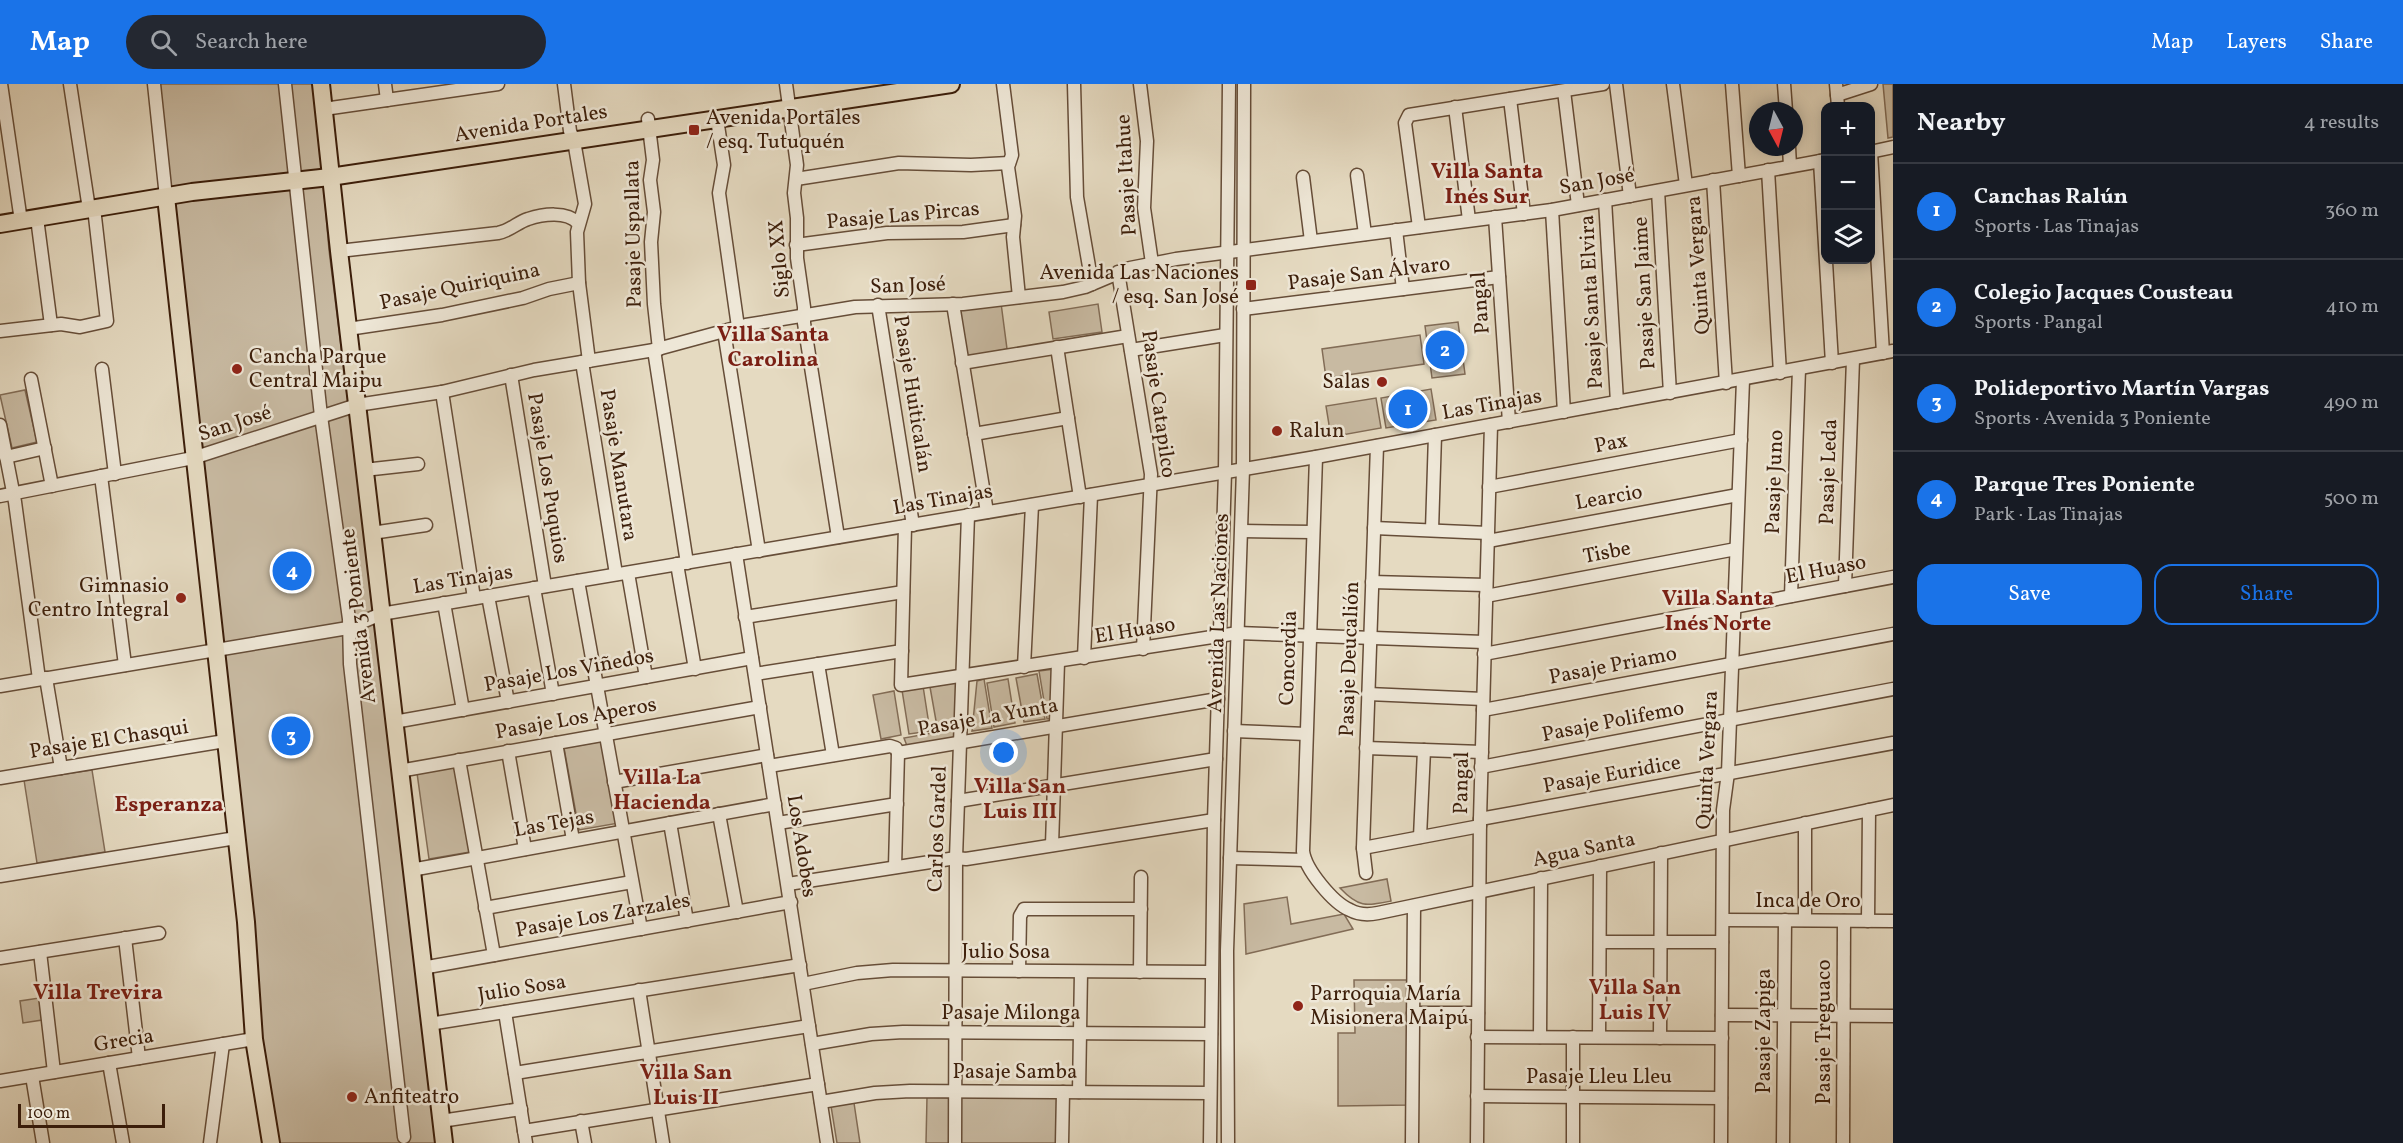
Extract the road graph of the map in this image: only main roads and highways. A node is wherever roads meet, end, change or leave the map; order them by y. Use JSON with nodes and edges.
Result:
{"nodes":[{"id":1,"x":321,"y":84,"type":"edge"},
{"id":2,"x":880,"y":84,"type":"edge"},
{"id":3,"x":951,"y":84,"type":"edge"},
{"id":4,"x":788,"y":97,"type":"edge"},
{"id":5,"x":648,"y":124,"type":"junction"},
{"id":6,"x":330,"y":177,"type":"junction"},
{"id":7,"x":166,"y":196,"type":"junction"},
{"id":8,"x":0,"y":224,"type":"edge"},
{"id":9,"x":271,"y":1143,"type":"edge"},
{"id":10,"x":444,"y":1143,"type":"edge"}],
"edges":[{"from":1,"to":6,"type":"main road","name":"Avenida 3 Poniente"},
{"from":2,"to":4,"type":"main road","name":"Avenida Portales"},
{"from":3,"to":4,"type":"main road","name":"Avenida Portales"},
{"from":4,"to":5,"type":"main road","name":"Avenida Portales"},
{"from":4,"to":5,"type":"main road","name":"Avenida Portales"},
{"from":5,"to":6,"type":"main road","name":"Avenida Portales"},
{"from":6,"to":7,"type":"main road","name":"Avenida Portales"},
{"from":6,"to":10,"type":"main road","name":"Avenida 3 Poniente"},
{"from":7,"to":8,"type":"main road","name":"Avenida Portales"},
{"from":7,"to":9,"type":"main road"}]}
